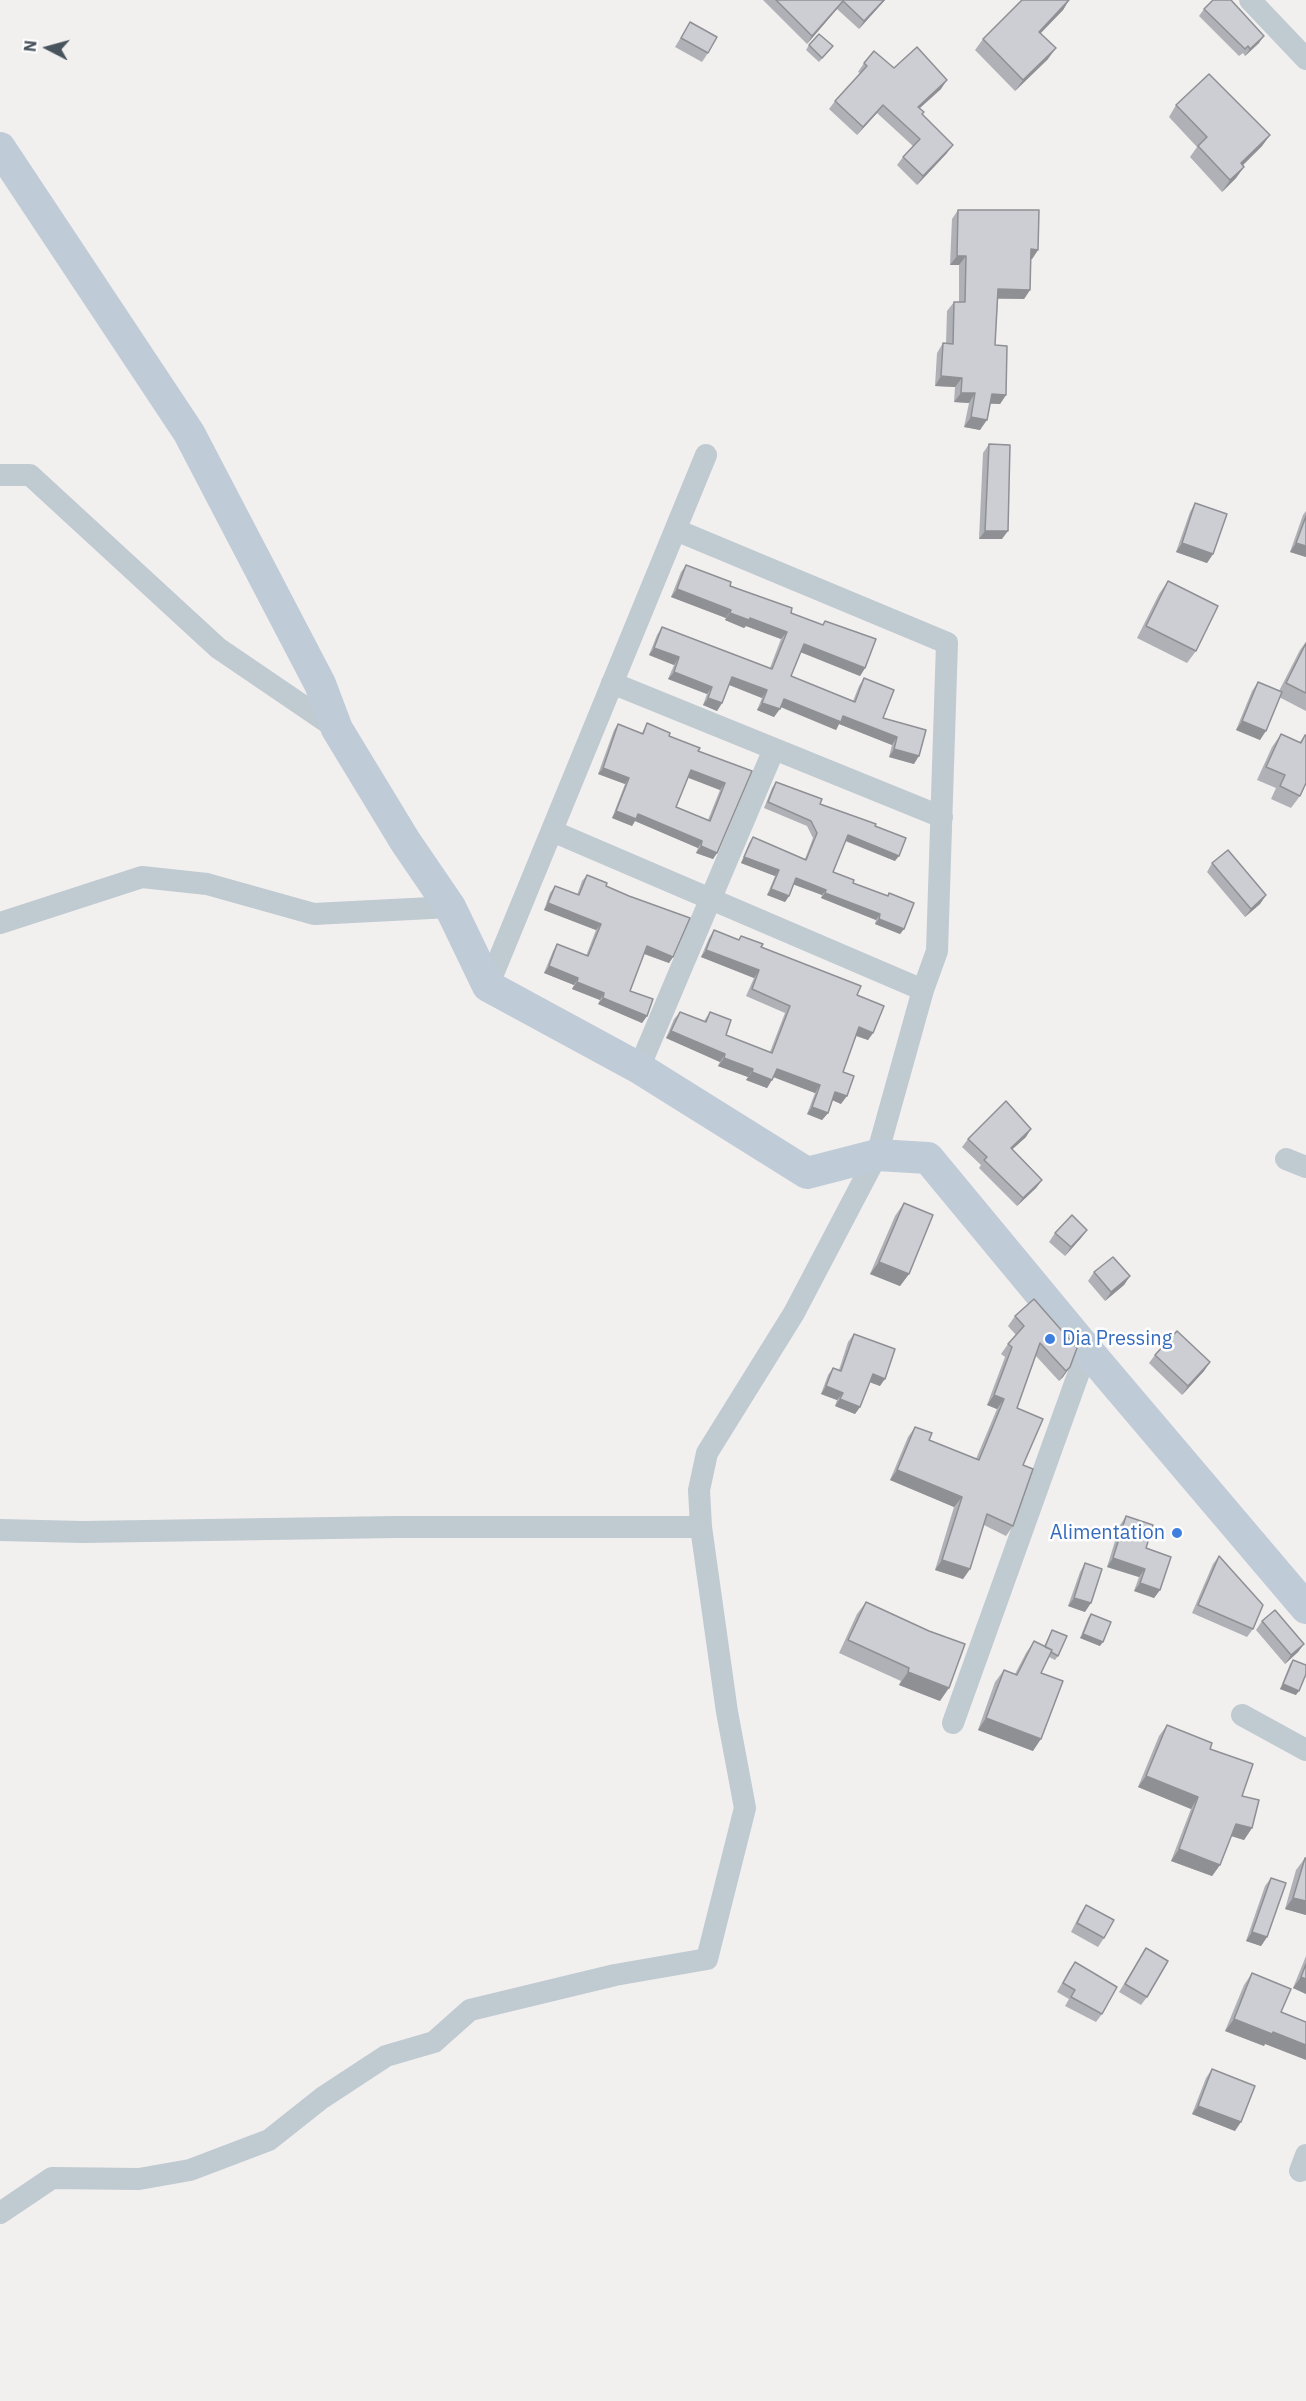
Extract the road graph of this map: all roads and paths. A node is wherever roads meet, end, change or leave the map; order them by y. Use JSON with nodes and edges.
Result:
{"nodes":[{"id":1,"x":1251,"y":0,"type":"edge"},
{"id":2,"x":1306,"y":59,"type":"edge"},
{"id":3,"x":0,"y":148,"type":"edge"},
{"id":4,"x":706,"y":455,"type":"dead end"},
{"id":5,"x":0,"y":475,"type":"edge"},
{"id":6,"x":676,"y":530,"type":"junction"},
{"id":7,"x":612,"y":683,"type":"junction"},
{"id":8,"x":337,"y":729,"type":"junction"},
{"id":9,"x":774,"y":749,"type":"junction"},
{"id":10,"x":942,"y":817,"type":"junction"},
{"id":11,"x":552,"y":831,"type":"junction"},
{"id":12,"x":710,"y":899,"type":"junction"},
{"id":13,"x":450,"y":907,"type":"junction"},
{"id":14,"x":0,"y":923,"type":"edge"},
{"id":15,"x":488,"y":986,"type":"junction"},
{"id":16,"x":923,"y":990,"type":"junction"},
{"id":17,"x":639,"y":1068,"type":"junction"},
{"id":18,"x":877,"y":1155,"type":"junction"},
{"id":19,"x":1087,"y":1350,"type":"junction"},
{"id":20,"x":701,"y":1527,"type":"junction"},
{"id":21,"x":0,"y":1530,"type":"edge"},
{"id":22,"x":1306,"y":1608,"type":"edge"},
{"id":23,"x":1242,"y":1715,"type":"dead end"},
{"id":24,"x":952,"y":1723,"type":"dead end"},
{"id":25,"x":1306,"y":1750,"type":"edge"},
{"id":26,"x":0,"y":2213,"type":"edge"}],
"edges":[{"from":1,"to":2,"type":"street"},
{"from":3,"to":8,"type":"street"},
{"from":4,"to":6,"type":"street"},
{"from":5,"to":8,"type":"street"},
{"from":6,"to":7,"type":"street"},
{"from":6,"to":10,"type":"street"},
{"from":7,"to":9,"type":"street"},
{"from":7,"to":11,"type":"street"},
{"from":8,"to":13,"type":"street"},
{"from":9,"to":10,"type":"street"},
{"from":9,"to":12,"type":"street"},
{"from":10,"to":16,"type":"street"},
{"from":11,"to":12,"type":"street"},
{"from":11,"to":15,"type":"street"},
{"from":12,"to":16,"type":"street"},
{"from":12,"to":17,"type":"street"},
{"from":13,"to":14,"type":"street"},
{"from":13,"to":15,"type":"street"},
{"from":15,"to":17,"type":"street"},
{"from":16,"to":18,"type":"street"},
{"from":17,"to":18,"type":"street"},
{"from":18,"to":19,"type":"street"},
{"from":18,"to":20,"type":"street"},
{"from":19,"to":22,"type":"street"},
{"from":19,"to":24,"type":"street"},
{"from":20,"to":21,"type":"street"},
{"from":20,"to":26,"type":"street"},
{"from":23,"to":25,"type":"street"}]}
